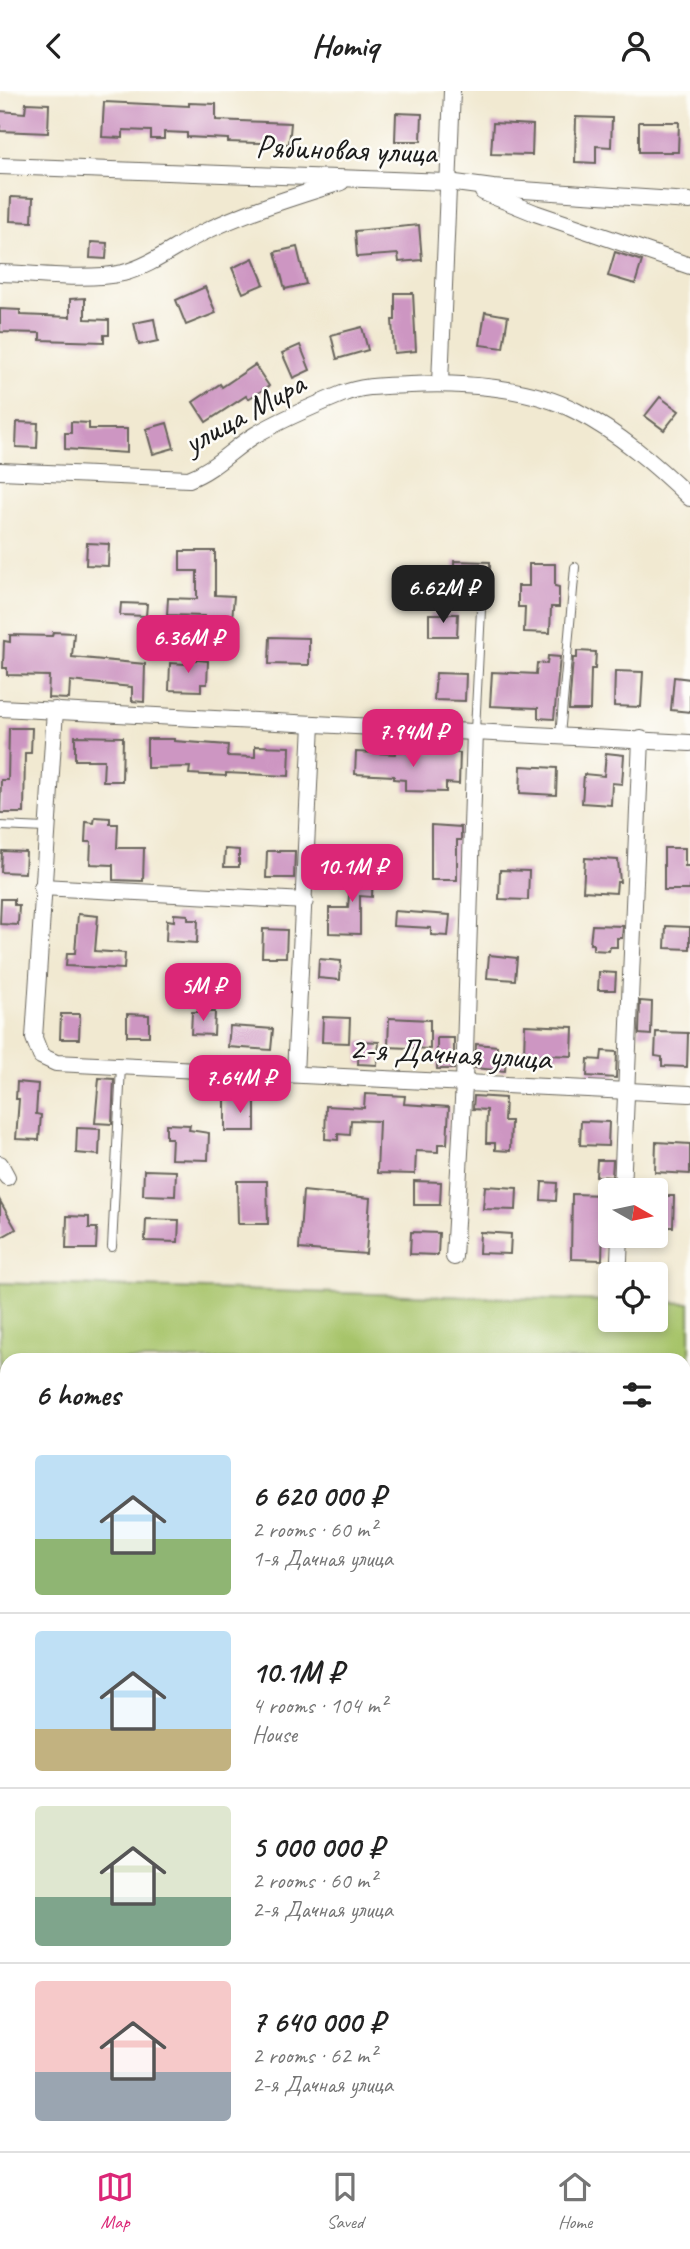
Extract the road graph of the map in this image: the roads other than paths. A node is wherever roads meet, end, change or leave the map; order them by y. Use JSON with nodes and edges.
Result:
{"nodes":[{"id":1,"x":452,"y":91,"type":"edge"},
{"id":2,"x":0,"y":166,"type":"edge"},
{"id":3,"x":353,"y":178,"type":"junction"},
{"id":4,"x":455,"y":183,"type":"junction"},
{"id":5,"x":690,"y":201,"type":"edge"},
{"id":6,"x":690,"y":267,"type":"edge"},
{"id":7,"x":0,"y":272,"type":"edge"},
{"id":8,"x":440,"y":383,"type":"junction"},
{"id":9,"x":0,"y":471,"type":"edge"},
{"id":10,"x":690,"y":498,"type":"edge"},
{"id":11,"x":575,"y":567,"type":"dead end"},
{"id":12,"x":481,"y":609,"type":"dead end"},
{"id":13,"x":0,"y":708,"type":"edge"},
{"id":14,"x":55,"y":710,"type":"junction"},
{"id":15,"x":312,"y":724,"type":"junction"},
{"id":16,"x":475,"y":731,"type":"junction"},
{"id":17,"x":560,"y":736,"type":"junction"},
{"id":18,"x":641,"y":739,"type":"junction"},
{"id":19,"x":690,"y":743,"type":"edge"},
{"id":20,"x":0,"y":826,"type":"edge"},
{"id":21,"x":46,"y":828,"type":"junction"},
{"id":22,"x":42,"y":887,"type":"junction"},
{"id":23,"x":305,"y":901,"type":"junction"},
{"id":24,"x":121,"y":1066,"type":"junction"},
{"id":25,"x":295,"y":1074,"type":"junction"},
{"id":26,"x":464,"y":1083,"type":"junction"},
{"id":27,"x":626,"y":1091,"type":"junction"},
{"id":28,"x":690,"y":1094,"type":"edge"},
{"id":29,"x":622,"y":1178,"type":"edge"},
{"id":30,"x":113,"y":1247,"type":"dead end"},
{"id":31,"x":619,"y":1248,"type":"edge"},
{"id":32,"x":454,"y":1257,"type":"dead end"},
{"id":33,"x":619,"y":1260,"type":"dead end"}],
"edges":[{"from":1,"to":4,"type":"street"},
{"from":2,"to":3,"type":"street","name":"Рябиновая улица"},
{"from":3,"to":4,"type":"street","name":"Рябиновая улица"},
{"from":3,"to":7,"type":"street"},
{"from":4,"to":5,"type":"street","name":"Рябиновая улица"},
{"from":4,"to":6,"type":"street"},
{"from":4,"to":8,"type":"street"},
{"from":8,"to":9,"type":"street","name":"улица Мира"},
{"from":8,"to":10,"type":"street","name":"улица Мира"},
{"from":11,"to":17,"type":"lane"},
{"from":12,"to":16,"type":"lane"},
{"from":13,"to":14,"type":"street"},
{"from":14,"to":15,"type":"street"},
{"from":14,"to":21,"type":"street"},
{"from":15,"to":16,"type":"street"},
{"from":15,"to":23,"type":"street"},
{"from":16,"to":17,"type":"street"},
{"from":16,"to":26,"type":"street"},
{"from":17,"to":18,"type":"street"},
{"from":18,"to":19,"type":"street"},
{"from":18,"to":27,"type":"street"},
{"from":20,"to":21,"type":"lane"},
{"from":21,"to":22,"type":"street"},
{"from":22,"to":23,"type":"street"},
{"from":22,"to":24,"type":"street","name":"2-я Дачная улица"},
{"from":23,"to":25,"type":"street"},
{"from":24,"to":25,"type":"street","name":"2-я Дачная улица"},
{"from":24,"to":30,"type":"lane"},
{"from":25,"to":26,"type":"street","name":"2-я Дачная улица"},
{"from":26,"to":27,"type":"street","name":"2-я Дачная улица"},
{"from":26,"to":32,"type":"street"},
{"from":27,"to":28,"type":"street","name":"2-я Дачная улица"},
{"from":27,"to":29,"type":"street"},
{"from":31,"to":33,"type":"street"}]}
